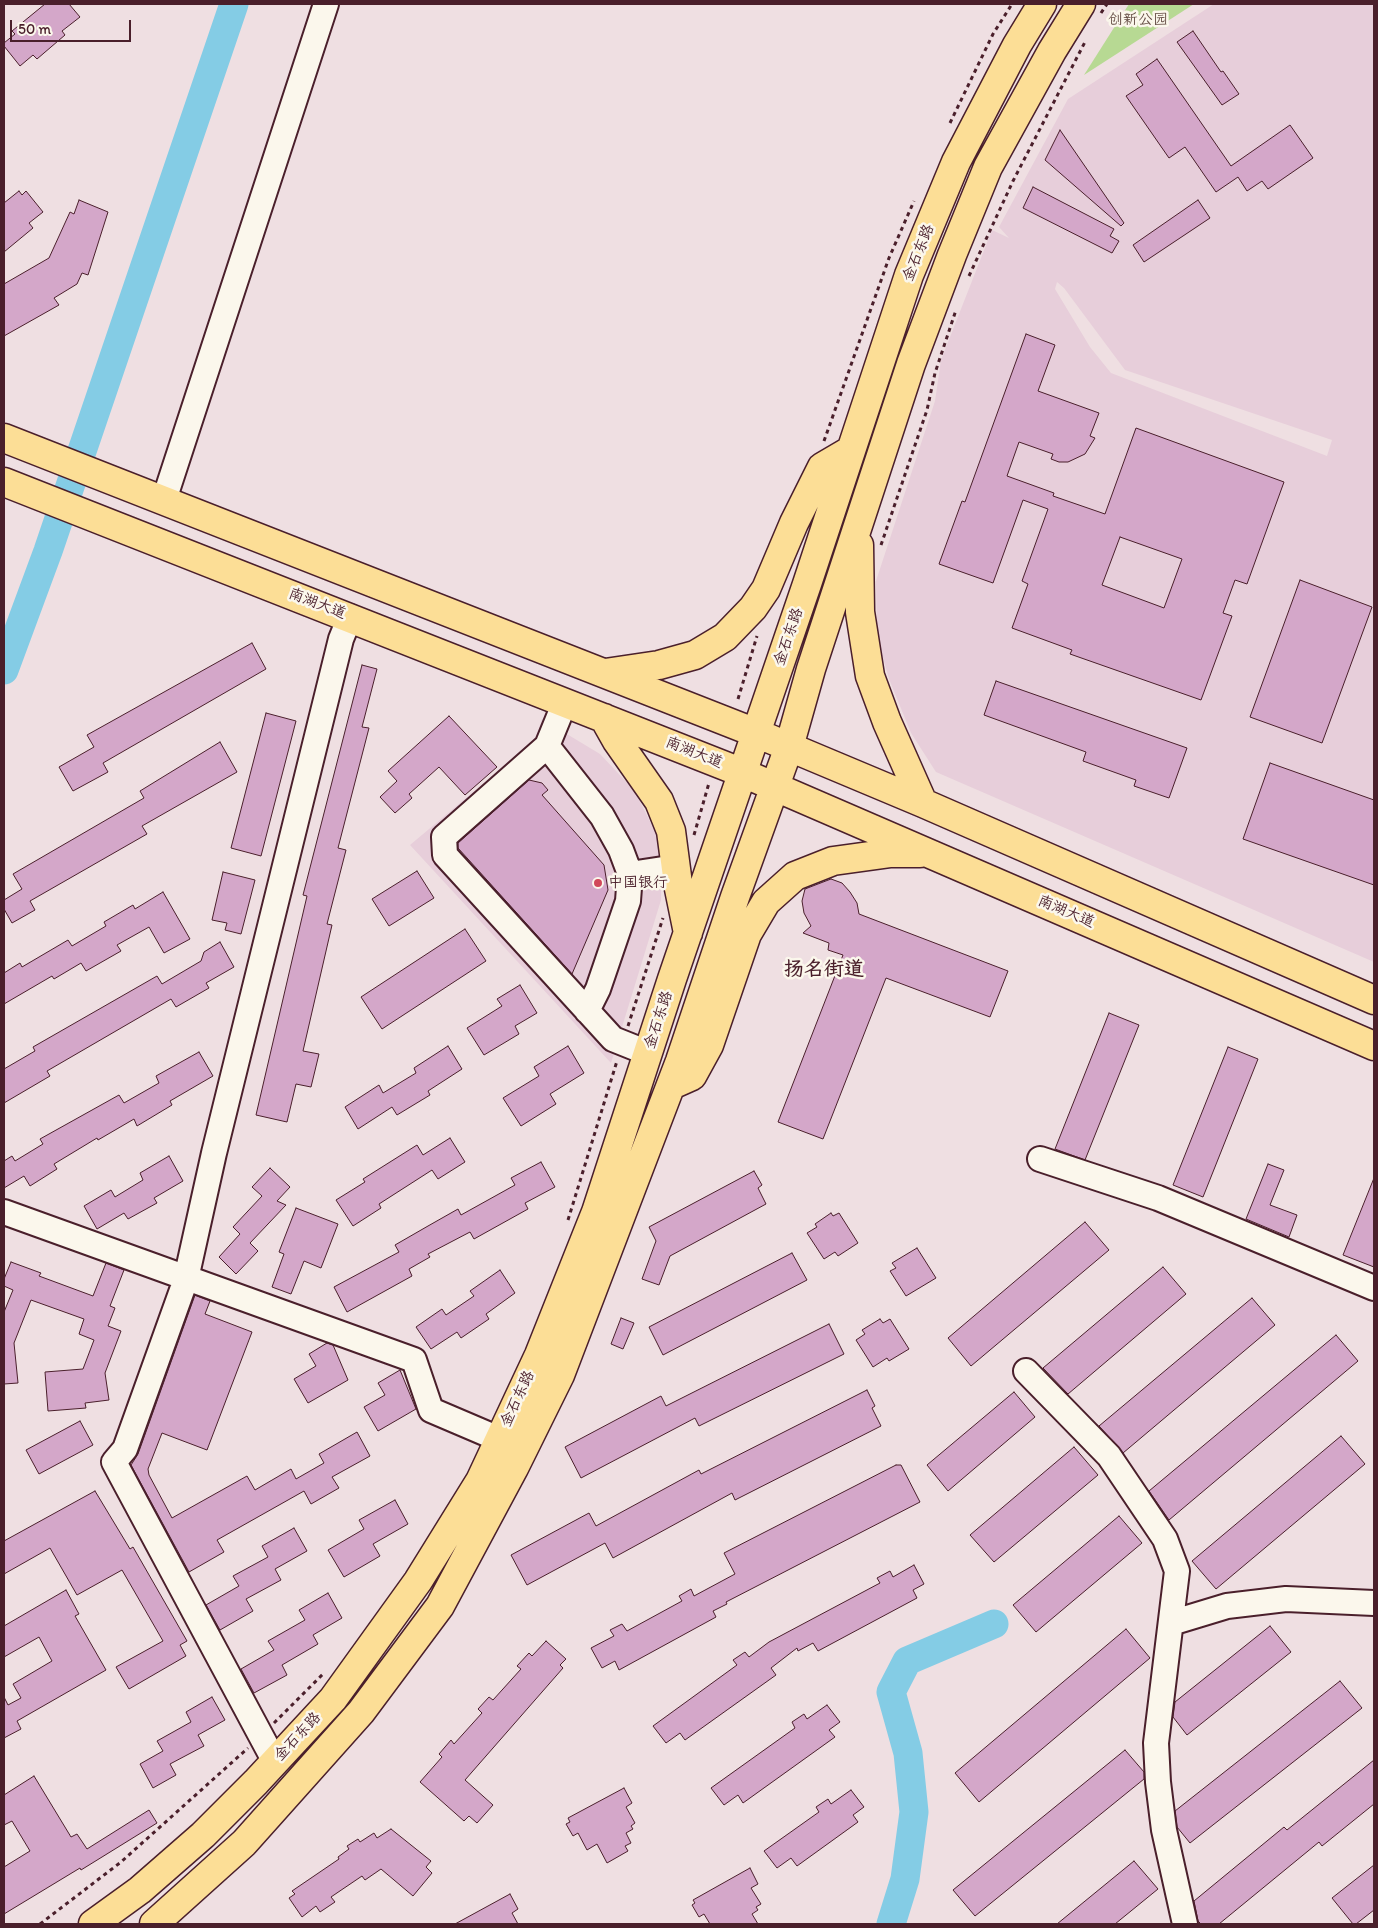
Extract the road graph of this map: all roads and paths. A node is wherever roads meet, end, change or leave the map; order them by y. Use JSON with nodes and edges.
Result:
{"nodes":[{"id":1,"x":326,"y":4,"type":"edge"},
{"id":2,"x":1042,"y":4,"type":"edge"},
{"id":3,"x":1106,"y":4,"type":"edge"},
{"id":4,"x":1089,"y":12,"type":"edge"},
{"id":5,"x":1087,"y":38,"type":"dead end"},
{"id":6,"x":968,"y":279,"type":"dead end"},
{"id":7,"x":959,"y":302,"type":"dead end"},
{"id":8,"x":4,"y":438,"type":"edge"},
{"id":9,"x":851,"y":450,"type":"junction"},
{"id":10,"x":4,"y":482,"type":"edge"},
{"id":11,"x":164,"y":500,"type":"junction"},
{"id":12,"x":860,"y":521,"type":"junction"},
{"id":13,"x":878,"y":552,"type":"dead end"},
{"id":14,"x":350,"y":617,"type":"junction"},
{"id":15,"x":603,"y":673,"type":"junction"},
{"id":16,"x":565,"y":702,"type":"junction"},
{"id":17,"x":604,"y":718,"type":"junction"},
{"id":18,"x":756,"y":733,"type":"junction"},
{"id":19,"x":547,"y":746,"type":"junction"},
{"id":20,"x":789,"y":747,"type":"junction"},
{"id":21,"x":743,"y":772,"type":"junction"},
{"id":22,"x":774,"y":786,"type":"junction"},
{"id":23,"x":923,"y":803,"type":"junction"},
{"id":24,"x":930,"y":853,"type":"junction"},
{"id":25,"x":676,"y":867,"type":"junction"},
{"id":26,"x":630,"y":874,"type":"junction"},
{"id":27,"x":688,"y":934,"type":"junction"},
{"id":28,"x":1374,"y":1000,"type":"edge"},
{"id":29,"x":587,"y":1010,"type":"junction"},
{"id":30,"x":1374,"y":1046,"type":"edge"},
{"id":31,"x":648,"y":1053,"type":"junction"},
{"id":32,"x":670,"y":1086,"type":"junction"},
{"id":33,"x":1040,"y":1159,"type":"dead end"},
{"id":34,"x":4,"y":1212,"type":"edge"},
{"id":35,"x":186,"y":1279,"type":"junction"},
{"id":36,"x":1374,"y":1288,"type":"edge"},
{"id":37,"x":1026,"y":1371,"type":"dead end"},
{"id":38,"x":499,"y":1439,"type":"junction"},
{"id":39,"x":1374,"y":1600,"type":"edge"},
{"id":40,"x":1171,"y":1623,"type":"junction"},
{"id":41,"x":275,"y":1762,"type":"junction"},
{"id":42,"x":93,"y":1924,"type":"edge"},
{"id":43,"x":154,"y":1924,"type":"edge"},
{"id":44,"x":1185,"y":1924,"type":"edge"}],
"edges":[{"from":1,"to":11,"type":"street"},
{"from":2,"to":9,"type":"main road","name":"金石东路"},
{"from":3,"to":4,"type":"path"},
{"from":4,"to":12,"type":"main road","name":"金石东路"},
{"from":5,"to":6,"type":"path"},
{"from":7,"to":13,"type":"path"},
{"from":8,"to":11,"type":"main road"},
{"from":9,"to":15,"type":"main road"},
{"from":9,"to":18,"type":"main road","name":"金石东路"},
{"from":10,"to":14,"type":"main road","name":"南湖大道"},
{"from":11,"to":15,"type":"main road"},
{"from":12,"to":20,"type":"main road","name":"金石东路"},
{"from":12,"to":23,"type":"main road"},
{"from":14,"to":16,"type":"main road","name":"南湖大道"},
{"from":14,"to":35,"type":"street"},
{"from":15,"to":18,"type":"main road"},
{"from":16,"to":17,"type":"main road","name":"南湖大道"},
{"from":16,"to":19,"type":"street"},
{"from":17,"to":21,"type":"main road","name":"南湖大道"},
{"from":17,"to":25,"type":"main road"},
{"from":18,"to":20,"type":"main road"},
{"from":18,"to":21,"type":"main road","name":"金石东路"},
{"from":19,"to":26,"type":"street"},
{"from":19,"to":29,"type":"street"},
{"from":20,"to":22,"type":"main road","name":"金石东路"},
{"from":20,"to":23,"type":"main road"},
{"from":21,"to":22,"type":"main road","name":"南湖大道"},
{"from":21,"to":27,"type":"main road","name":"金石东路"},
{"from":22,"to":24,"type":"main road","name":"南湖大道"},
{"from":22,"to":32,"type":"main road","name":"金石东路"},
{"from":23,"to":28,"type":"main road"},
{"from":24,"to":30,"type":"main road","name":"南湖大道"},
{"from":24,"to":32,"type":"main road"},
{"from":25,"to":26,"type":"street"},
{"from":25,"to":27,"type":"main road"},
{"from":26,"to":29,"type":"street"},
{"from":27,"to":31,"type":"main road","name":"金石东路"},
{"from":29,"to":31,"type":"street"},
{"from":31,"to":38,"type":"main road","name":"金石东路"},
{"from":32,"to":43,"type":"main road","name":"金石东路"},
{"from":33,"to":36,"type":"street"},
{"from":34,"to":35,"type":"street"},
{"from":35,"to":38,"type":"street"},
{"from":35,"to":41,"type":"street"},
{"from":37,"to":40,"type":"street"},
{"from":38,"to":41,"type":"main road","name":"金石东路"},
{"from":39,"to":40,"type":"street"},
{"from":40,"to":44,"type":"street"},
{"from":41,"to":42,"type":"main road","name":"金石东路"}]}
